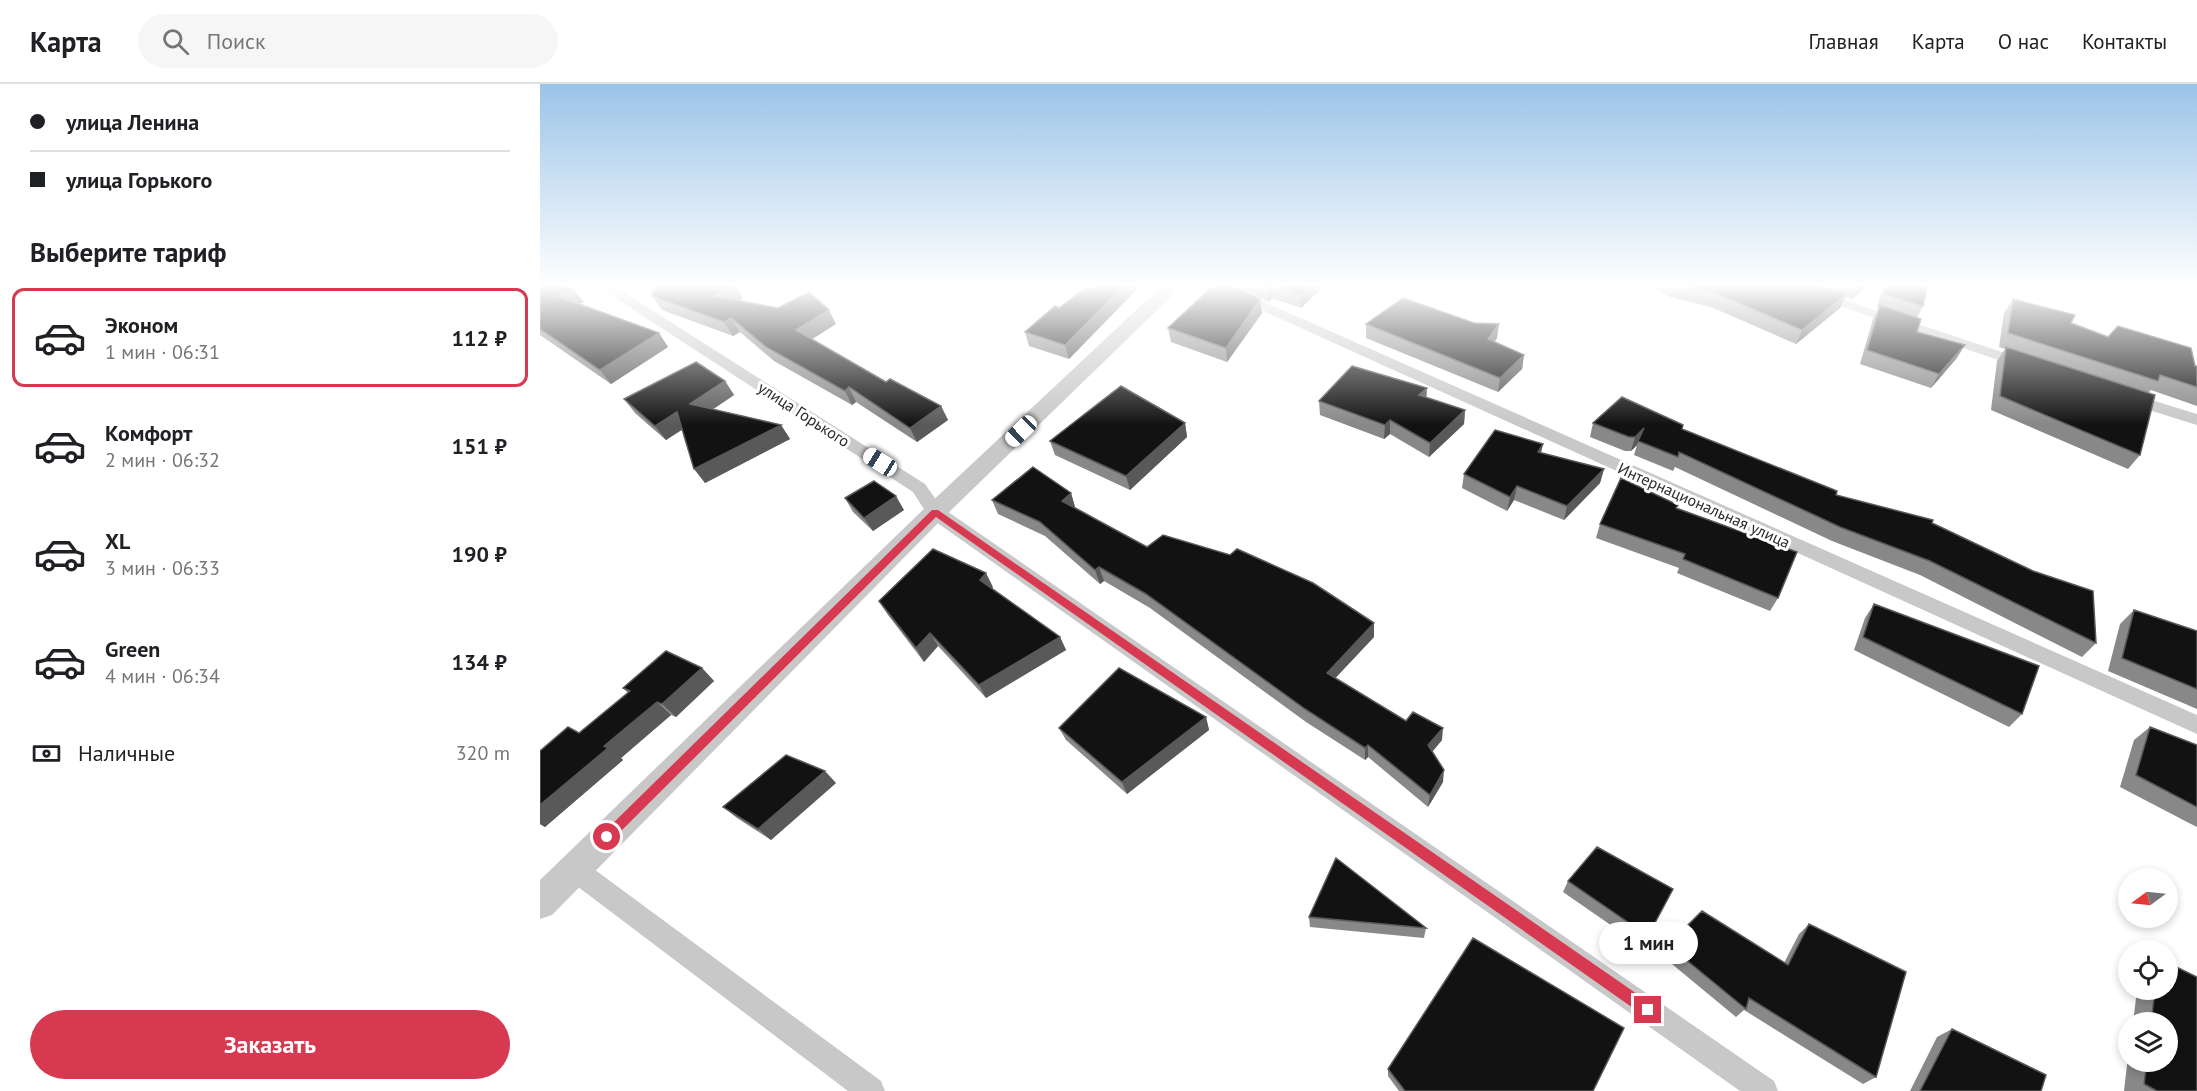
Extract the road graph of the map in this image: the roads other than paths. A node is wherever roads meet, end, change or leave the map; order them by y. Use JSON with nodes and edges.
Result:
{"nodes":[{"id":1,"x":674,"y":331,"type":"edge"},
{"id":2,"x":1126,"y":331,"type":"edge"},
{"id":3,"x":1316,"y":331,"type":"edge"},
{"id":4,"x":1925,"y":331,"type":"edge"},
{"id":5,"x":2040,"y":369,"type":"edge"},
{"id":6,"x":2107,"y":391,"type":"edge"},
{"id":7,"x":2197,"y":420,"type":"edge"},
{"id":8,"x":935,"y":512,"type":"junction"},
{"id":9,"x":2197,"y":725,"type":"edge"},
{"id":10,"x":574,"y":869,"type":"junction"},
{"id":11,"x":540,"y":903,"type":"edge"},
{"id":12,"x":871,"y":1091,"type":"edge"},
{"id":13,"x":1764,"y":1091,"type":"edge"}],
"edges":[{"from":1,"to":8,"type":"street","name":"улица Горького"},
{"from":2,"to":8,"type":"street"},
{"from":3,"to":9,"type":"street","name":"Интернациональная улица"},
{"from":4,"to":5,"type":"street"},
{"from":6,"to":7,"type":"street"},
{"from":8,"to":10,"type":"street"},
{"from":8,"to":13,"type":"street","name":"улица Горького"},
{"from":10,"to":11,"type":"street"},
{"from":10,"to":12,"type":"street"}]}
